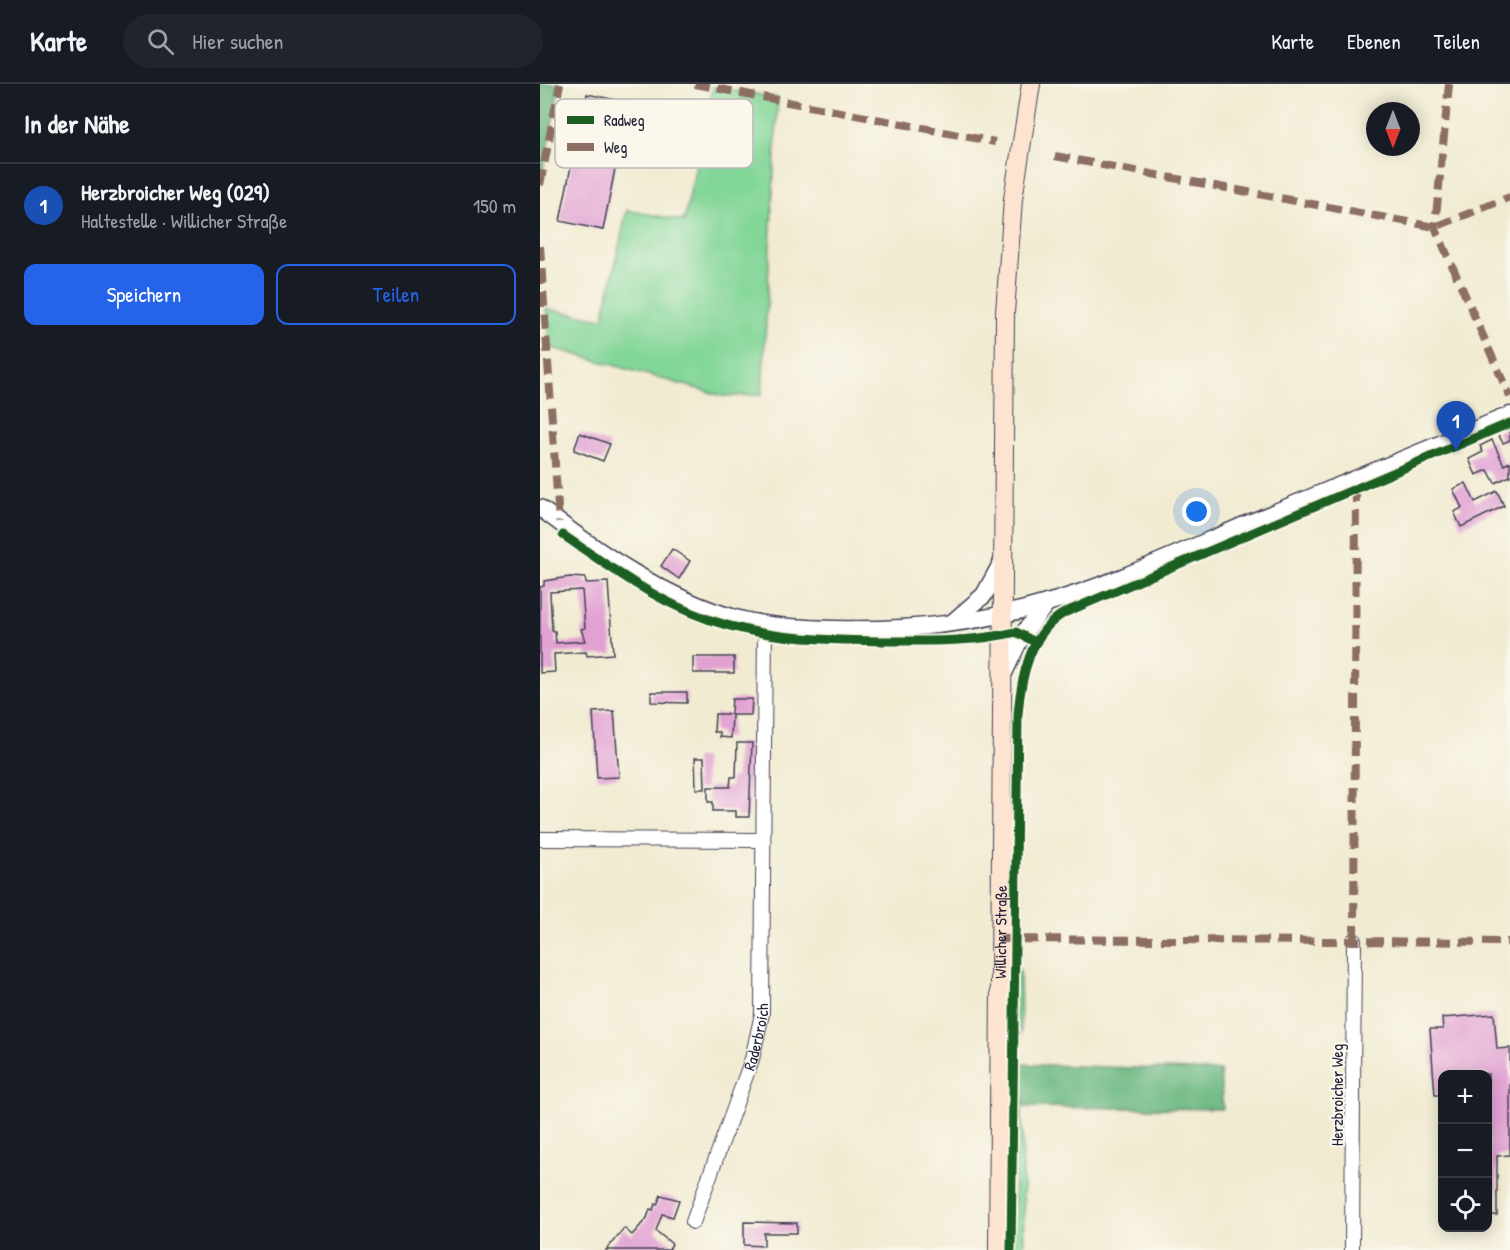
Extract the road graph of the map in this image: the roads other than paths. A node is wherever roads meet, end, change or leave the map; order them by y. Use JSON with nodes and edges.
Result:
{"nodes":[{"id":1,"x":1031,"y":84,"type":"edge"},
{"id":2,"x":1510,"y":415,"type":"edge"},
{"id":3,"x":540,"y":508,"type":"edge"},
{"id":4,"x":1002,"y":560,"type":"junction"},
{"id":5,"x":1047,"y":603,"type":"junction"},
{"id":6,"x":1002,"y":615,"type":"junction"},
{"id":7,"x":953,"y":622,"type":"junction"},
{"id":8,"x":765,"y":624,"type":"junction"},
{"id":9,"x":1002,"y":678,"type":"junction"},
{"id":10,"x":540,"y":839,"type":"edge"},
{"id":11,"x":764,"y":840,"type":"junction"},
{"id":12,"x":1354,"y":940,"type":"dead end"},
{"id":13,"x":693,"y":1222,"type":"dead end"},
{"id":14,"x":998,"y":1250,"type":"edge"},
{"id":15,"x":1352,"y":1250,"type":"edge"}],
"edges":[{"from":1,"to":4,"type":"main road","name":"Willicher Straße"},
{"from":2,"to":5,"type":"street"},
{"from":3,"to":8,"type":"street"},
{"from":4,"to":6,"type":"main road","name":"Willicher Straße"},
{"from":4,"to":7,"type":"street"},
{"from":5,"to":6,"type":"street"},
{"from":5,"to":9,"type":"street"},
{"from":6,"to":7,"type":"street"},
{"from":6,"to":9,"type":"main road","name":"Willicher Straße"},
{"from":7,"to":8,"type":"street"},
{"from":8,"to":11,"type":"street","name":"Raderbroich"},
{"from":9,"to":14,"type":"main road","name":"Willicher Straße"},
{"from":10,"to":11,"type":"street"},
{"from":11,"to":13,"type":"street","name":"Raderbroich"},
{"from":12,"to":15,"type":"street","name":"Herzbroicher Weg"}]}
